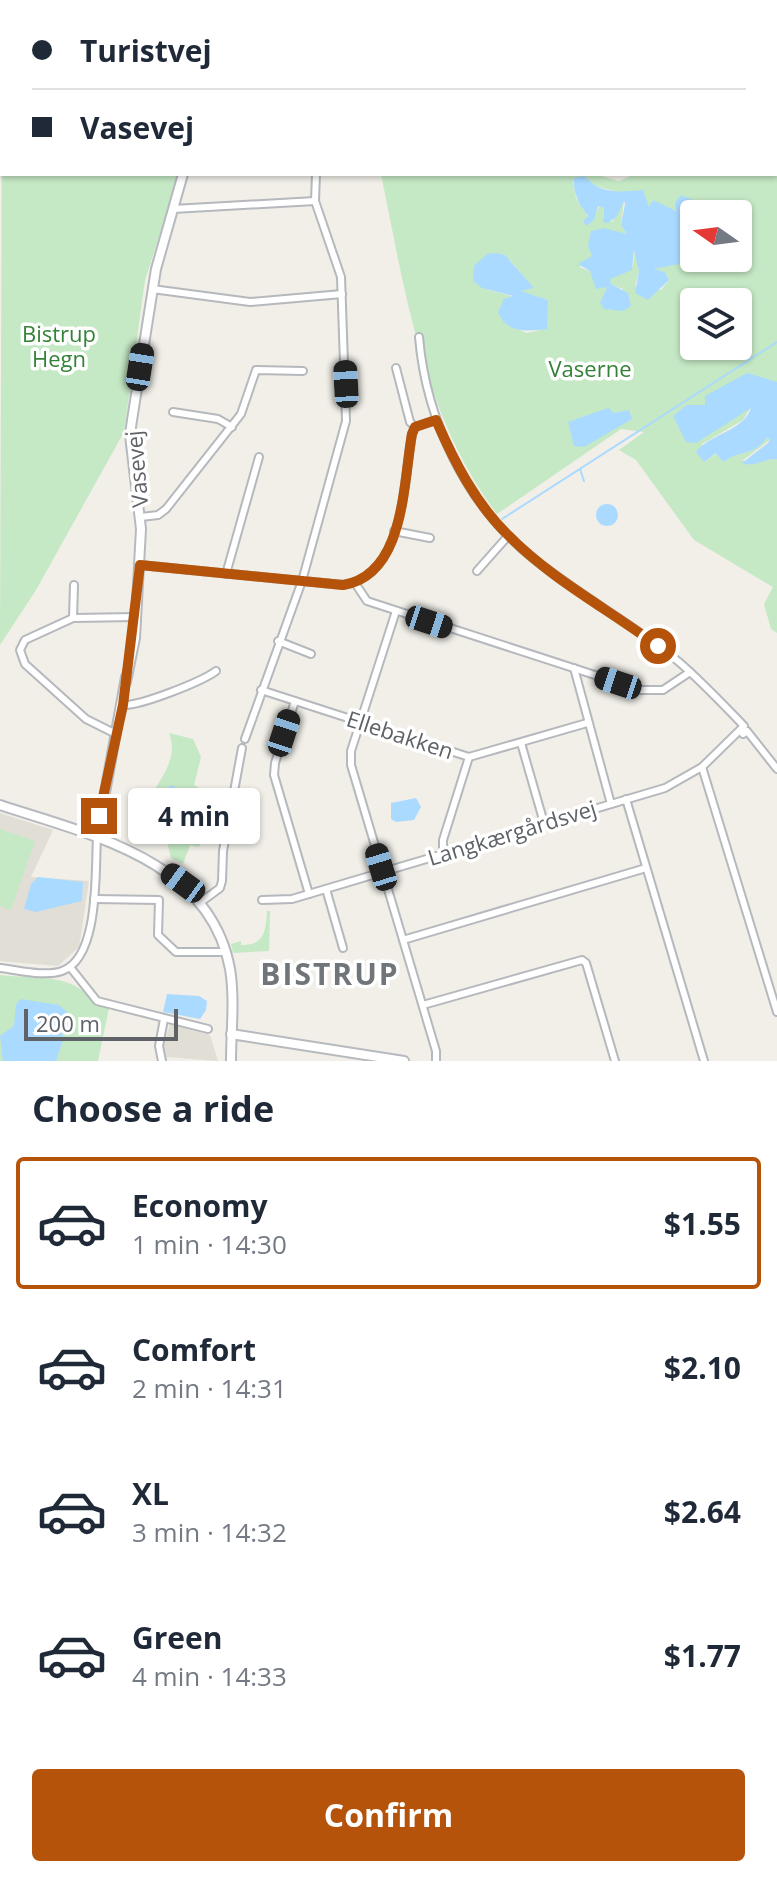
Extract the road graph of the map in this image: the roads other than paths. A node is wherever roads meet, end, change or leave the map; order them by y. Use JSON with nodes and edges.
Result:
{"nodes":[{"id":1,"x":182,"y":176,"type":"edge"},
{"id":2,"x":316,"y":176,"type":"edge"},
{"id":3,"x":315,"y":201,"type":"junction"},
{"id":4,"x":173,"y":209,"type":"junction"},
{"id":5,"x":152,"y":289,"type":"junction"},
{"id":6,"x":342,"y":294,"type":"junction"},
{"id":7,"x":419,"y":337,"type":"dead end"},
{"id":8,"x":396,"y":368,"type":"dead end"},
{"id":9,"x":303,"y":371,"type":"dead end"},
{"id":10,"x":173,"y":412,"type":"dead end"},
{"id":11,"x":436,"y":420,"type":"junction"},
{"id":12,"x":232,"y":427,"type":"junction"},
{"id":13,"x":415,"y":427,"type":"junction"},
{"id":14,"x":259,"y":457,"type":"dead end"},
{"id":15,"x":141,"y":517,"type":"junction"},
{"id":16,"x":394,"y":531,"type":"junction"},
{"id":17,"x":508,"y":536,"type":"junction"},
{"id":18,"x":430,"y":538,"type":"dead end"},
{"id":19,"x":140,"y":565,"type":"junction"},
{"id":20,"x":477,"y":571,"type":"dead end"},
{"id":21,"x":226,"y":574,"type":"junction"},
{"id":22,"x":302,"y":581,"type":"junction"},
{"id":23,"x":355,"y":583,"type":"junction"},
{"id":24,"x":74,"y":585,"type":"dead end"},
{"id":25,"x":396,"y":611,"type":"junction"},
{"id":26,"x":73,"y":618,"type":"junction"},
{"id":27,"x":136,"y":622,"type":"junction"},
{"id":28,"x":278,"y":641,"type":"junction"},
{"id":29,"x":311,"y":654,"type":"dead end"},
{"id":30,"x":574,"y":668,"type":"junction"},
{"id":31,"x":216,"y":671,"type":"dead end"},
{"id":32,"x":690,"y":672,"type":"junction"},
{"id":33,"x":261,"y":690,"type":"junction"},
{"id":34,"x":295,"y":701,"type":"junction"},
{"id":35,"x":123,"y":705,"type":"junction"},
{"id":36,"x":360,"y":722,"type":"junction"},
{"id":37,"x":587,"y":723,"type":"junction"},
{"id":38,"x":743,"y":730,"type":"junction"},
{"id":39,"x":116,"y":734,"type":"junction"},
{"id":40,"x":245,"y":739,"type":"dead end"},
{"id":41,"x":521,"y":743,"type":"junction"},
{"id":42,"x":242,"y":748,"type":"dead end"},
{"id":43,"x":469,"y":757,"type":"junction"},
{"id":44,"x":702,"y":767,"type":"junction"},
{"id":45,"x":777,"y":769,"type":"edge"},
{"id":46,"x":626,"y":799,"type":"junction"},
{"id":47,"x":611,"y":804,"type":"junction"},
{"id":48,"x":0,"y":805,"type":"edge"},
{"id":49,"x":544,"y":823,"type":"junction"},
{"id":50,"x":97,"y":837,"type":"junction"},
{"id":51,"x":443,"y":854,"type":"junction"},
{"id":52,"x":646,"y":868,"type":"junction"},
{"id":53,"x":383,"y":872,"type":"junction"},
{"id":54,"x":326,"y":889,"type":"junction"},
{"id":55,"x":309,"y":894,"type":"junction"},
{"id":56,"x":94,"y":899,"type":"junction"},
{"id":57,"x":262,"y":900,"type":"dead end"},
{"id":58,"x":201,"y":902,"type":"junction"},
{"id":59,"x":403,"y":940,"type":"junction"},
{"id":60,"x":343,"y":948,"type":"dead end"},
{"id":61,"x":225,"y":952,"type":"junction"},
{"id":62,"x":70,"y":967,"type":"junction"},
{"id":63,"x":0,"y":968,"type":"edge"},
{"id":64,"x":423,"y":1005,"type":"junction"},
{"id":65,"x":777,"y":1012,"type":"edge"},
{"id":66,"x":164,"y":1019,"type":"junction"},
{"id":67,"x":208,"y":1029,"type":"dead end"},
{"id":68,"x":231,"y":1034,"type":"junction"},
{"id":69,"x":162,"y":1061,"type":"edge"},
{"id":70,"x":231,"y":1061,"type":"edge"},
{"id":71,"x":404,"y":1061,"type":"edge"},
{"id":72,"x":436,"y":1061,"type":"edge"},
{"id":73,"x":615,"y":1061,"type":"edge"},
{"id":74,"x":704,"y":1061,"type":"edge"}],
"edges":[{"from":1,"to":4,"type":"street","name":"Vasevej"},
{"from":2,"to":3,"type":"street"},
{"from":3,"to":4,"type":"street"},
{"from":3,"to":6,"type":"street"},
{"from":4,"to":5,"type":"street","name":"Vasevej"},
{"from":5,"to":6,"type":"street"},
{"from":5,"to":15,"type":"street","name":"Vasevej"},
{"from":6,"to":22,"type":"street"},
{"from":7,"to":11,"type":"street"},
{"from":8,"to":13,"type":"street"},
{"from":9,"to":12,"type":"street"},
{"from":10,"to":12,"type":"street"},
{"from":11,"to":13,"type":"street"},
{"from":11,"to":17,"type":"street"},
{"from":12,"to":15,"type":"street"},
{"from":13,"to":16,"type":"street"},
{"from":14,"to":21,"type":"street"},
{"from":15,"to":19,"type":"street","name":"Vasevej"},
{"from":16,"to":18,"type":"street"},
{"from":16,"to":23,"type":"street"},
{"from":17,"to":20,"type":"street"},
{"from":17,"to":32,"type":"street"},
{"from":19,"to":21,"type":"street"},
{"from":19,"to":27,"type":"street","name":"Vasevej"},
{"from":21,"to":22,"type":"street"},
{"from":22,"to":23,"type":"street"},
{"from":22,"to":28,"type":"street"},
{"from":23,"to":25,"type":"street"},
{"from":24,"to":26,"type":"street"},
{"from":25,"to":30,"type":"street"},
{"from":25,"to":36,"type":"street"},
{"from":26,"to":27,"type":"street"},
{"from":26,"to":39,"type":"street"},
{"from":27,"to":35,"type":"street","name":"Vasevej"},
{"from":28,"to":29,"type":"street"},
{"from":28,"to":33,"type":"street"},
{"from":30,"to":32,"type":"street"},
{"from":30,"to":37,"type":"street"},
{"from":31,"to":35,"type":"street"},
{"from":32,"to":38,"type":"street"},
{"from":33,"to":34,"type":"street","name":"Ellebakken"},
{"from":33,"to":40,"type":"street"},
{"from":34,"to":36,"type":"street","name":"Ellebakken"},
{"from":34,"to":55,"type":"street"},
{"from":35,"to":39,"type":"street","name":"Vasevej"},
{"from":36,"to":43,"type":"street","name":"Ellebakken"},
{"from":36,"to":53,"type":"street"},
{"from":37,"to":41,"type":"street","name":"Ellebakken"},
{"from":37,"to":47,"type":"street"},
{"from":38,"to":44,"type":"street","name":"Langkærgårdsvej"},
{"from":38,"to":45,"type":"street"},
{"from":39,"to":50,"type":"street","name":"Vasevej"},
{"from":41,"to":43,"type":"street","name":"Ellebakken"},
{"from":41,"to":49,"type":"street"},
{"from":42,"to":58,"type":"street"},
{"from":43,"to":51,"type":"street"},
{"from":44,"to":46,"type":"street","name":"Langkærgårdsvej"},
{"from":44,"to":65,"type":"street"},
{"from":46,"to":47,"type":"street","name":"Langkærgårdsvej"},
{"from":46,"to":52,"type":"street"},
{"from":47,"to":49,"type":"street","name":"Langkærgårdsvej"},
{"from":48,"to":50,"type":"street"},
{"from":49,"to":51,"type":"street","name":"Langkærgårdsvej"},
{"from":50,"to":56,"type":"street"},
{"from":50,"to":58,"type":"street"},
{"from":51,"to":53,"type":"street","name":"Langkærgårdsvej"},
{"from":52,"to":59,"type":"street"},
{"from":52,"to":74,"type":"street"},
{"from":53,"to":54,"type":"street","name":"Langkærgårdsvej"},
{"from":53,"to":59,"type":"street"},
{"from":54,"to":55,"type":"street","name":"Langkærgårdsvej"},
{"from":54,"to":60,"type":"street"},
{"from":55,"to":57,"type":"street","name":"Langkærgårdsvej"},
{"from":56,"to":61,"type":"street"},
{"from":56,"to":62,"type":"street"},
{"from":58,"to":61,"type":"street"},
{"from":59,"to":64,"type":"street"},
{"from":61,"to":68,"type":"street"},
{"from":62,"to":63,"type":"street"},
{"from":62,"to":66,"type":"street"},
{"from":64,"to":72,"type":"street"},
{"from":64,"to":73,"type":"street"},
{"from":66,"to":67,"type":"street"},
{"from":66,"to":69,"type":"street"},
{"from":68,"to":70,"type":"street"},
{"from":68,"to":71,"type":"street"}]}
